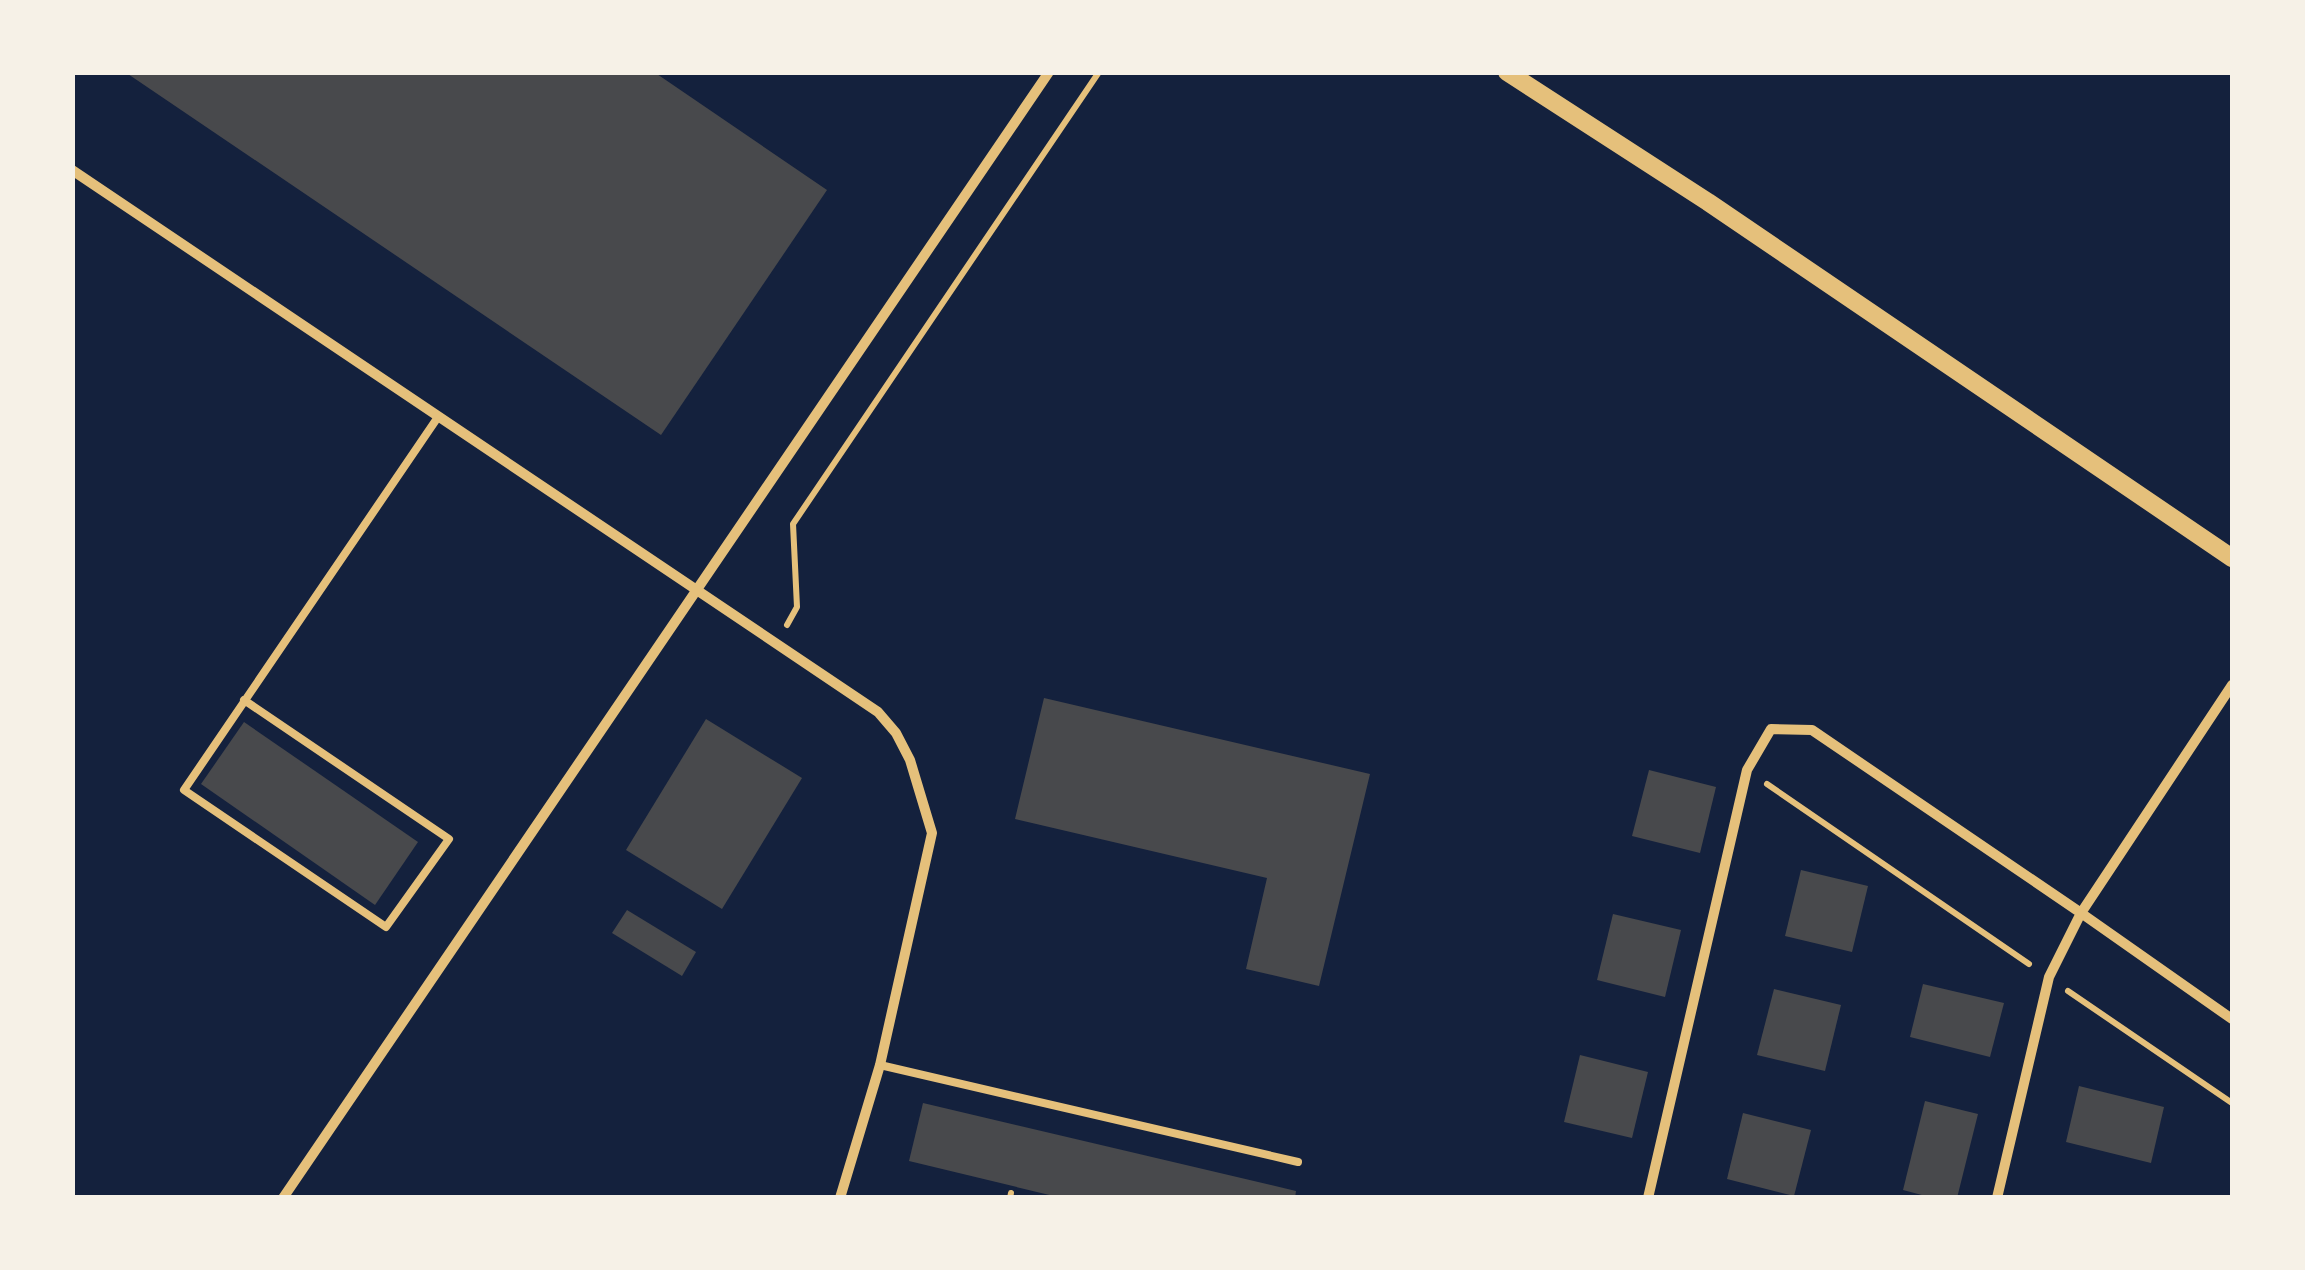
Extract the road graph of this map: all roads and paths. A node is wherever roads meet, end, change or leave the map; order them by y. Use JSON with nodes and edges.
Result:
{"nodes":[{"id":1,"x":1048,"y":72,"type":"edge"},
{"id":2,"x":1098,"y":72,"type":"edge"},
{"id":3,"x":1507,"y":72,"type":"edge"},
{"id":4,"x":72,"y":170,"type":"edge"},
{"id":5,"x":438,"y":416,"type":"junction"},
{"id":6,"x":2232,"y":558,"type":"edge"},
{"id":7,"x":697,"y":590,"type":"junction"},
{"id":8,"x":777,"y":644,"type":"junction"},
{"id":9,"x":2232,"y":686,"type":"edge"},
{"id":10,"x":244,"y":700,"type":"junction"},
{"id":11,"x":1747,"y":770,"type":"junction"},
{"id":12,"x":2082,"y":913,"type":"junction"},
{"id":13,"x":2049,"y":978,"type":"junction"},
{"id":14,"x":2232,"y":1018,"type":"edge"},
{"id":15,"x":880,"y":1066,"type":"junction"},
{"id":16,"x":2232,"y":1102,"type":"edge"},
{"id":17,"x":1298,"y":1162,"type":"dead end"},
{"id":18,"x":284,"y":1198,"type":"edge"},
{"id":19,"x":840,"y":1198,"type":"edge"},
{"id":20,"x":1648,"y":1198,"type":"edge"},
{"id":21,"x":1997,"y":1198,"type":"edge"}],
"edges":[{"from":1,"to":7,"type":"street"},
{"from":2,"to":8,"type":"path"},
{"from":3,"to":6,"type":"street"},
{"from":4,"to":5,"type":"street"},
{"from":5,"to":7,"type":"street"},
{"from":5,"to":10,"type":"lane"},
{"from":7,"to":8,"type":"street"},
{"from":7,"to":18,"type":"street"},
{"from":8,"to":15,"type":"street"},
{"from":9,"to":12,"type":"street"},
{"from":10,"to":10,"type":"lane"},
{"from":11,"to":12,"type":"street"},
{"from":11,"to":13,"type":"path"},
{"from":11,"to":20,"type":"street"},
{"from":12,"to":13,"type":"street"},
{"from":12,"to":14,"type":"street"},
{"from":13,"to":16,"type":"path"},
{"from":13,"to":21,"type":"street"},
{"from":15,"to":17,"type":"lane"},
{"from":15,"to":19,"type":"street"}]}
